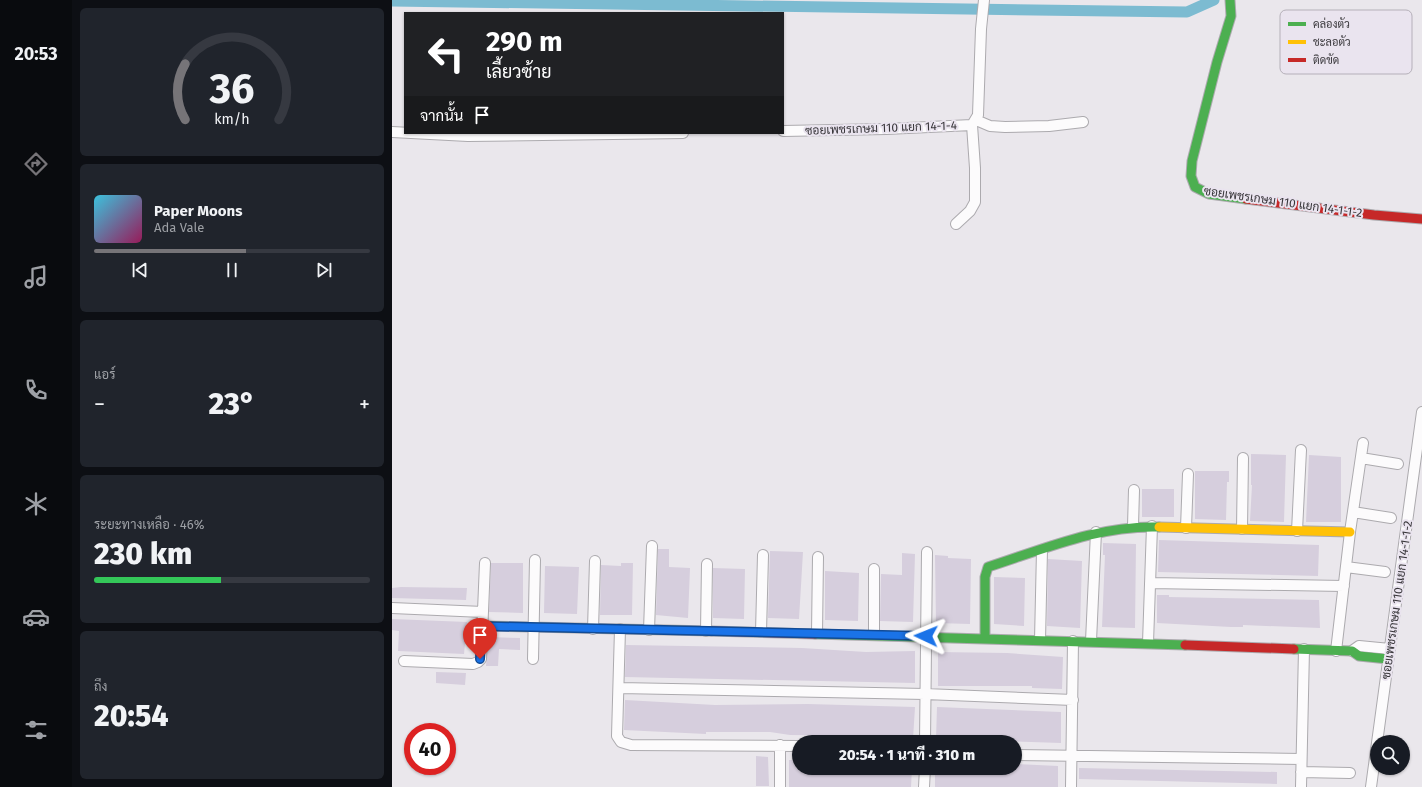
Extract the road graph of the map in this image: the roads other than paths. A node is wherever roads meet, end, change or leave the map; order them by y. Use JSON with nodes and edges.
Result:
{"nodes":[{"id":1,"x":984,"y":0,"type":"edge"},
{"id":2,"x":1230,"y":0,"type":"edge"},
{"id":3,"x":974,"y":122,"type":"junction"},
{"id":4,"x":1083,"y":122,"type":"dead end"},
{"id":5,"x":784,"y":131,"type":"edge"},
{"id":6,"x":392,"y":132,"type":"edge"},
{"id":7,"x":404,"y":133,"type":"edge"},
{"id":8,"x":430,"y":134,"type":"edge"},
{"id":9,"x":611,"y":134,"type":"edge"},
{"id":10,"x":1422,"y":219,"type":"edge"},
{"id":11,"x":956,"y":224,"type":"dead end"},
{"id":12,"x":1422,"y":412,"type":"edge"},
{"id":13,"x":1363,"y":443,"type":"dead end"},
{"id":14,"x":1301,"y":450,"type":"dead end"},
{"id":15,"x":1243,"y":458,"type":"dead end"},
{"id":16,"x":1360,"y":458,"type":"junction"},
{"id":17,"x":1398,"y":464,"type":"dead end"},
{"id":18,"x":1188,"y":474,"type":"dead end"},
{"id":19,"x":1134,"y":490,"type":"dead end"},
{"id":20,"x":1353,"y":512,"type":"junction"},
{"id":21,"x":1391,"y":518,"type":"dead end"},
{"id":22,"x":1133,"y":526,"type":"junction"},
{"id":23,"x":1152,"y":526,"type":"junction"},
{"id":24,"x":1186,"y":528,"type":"junction"},
{"id":25,"x":1242,"y":528,"type":"junction"},
{"id":26,"x":1297,"y":531,"type":"junction"},
{"id":27,"x":1096,"y":532,"type":"junction"},
{"id":28,"x":1350,"y":532,"type":"junction"},
{"id":29,"x":652,"y":546,"type":"dead end"},
{"id":30,"x":1042,"y":550,"type":"junction"},
{"id":31,"x":927,"y":552,"type":"dead end"},
{"id":32,"x":763,"y":555,"type":"dead end"},
{"id":33,"x":818,"y":557,"type":"dead end"},
{"id":34,"x":535,"y":560,"type":"dead end"},
{"id":35,"x":595,"y":561,"type":"dead end"},
{"id":36,"x":484,"y":563,"type":"dead end"},
{"id":37,"x":707,"y":564,"type":"dead end"},
{"id":38,"x":1346,"y":567,"type":"junction"},
{"id":39,"x":874,"y":568,"type":"dead end"},
{"id":40,"x":1385,"y":572,"type":"dead end"},
{"id":41,"x":1150,"y":583,"type":"junction"},
{"id":42,"x":1344,"y":586,"type":"junction"},
{"id":43,"x":392,"y":608,"type":"edge"},
{"id":44,"x":483,"y":612,"type":"junction"},
{"id":45,"x":482,"y":626,"type":"junction"},
{"id":46,"x":534,"y":627,"type":"junction"},
{"id":47,"x":593,"y":629,"type":"junction"},
{"id":48,"x":620,"y":629,"type":"junction"},
{"id":49,"x":649,"y":630,"type":"junction"},
{"id":50,"x":706,"y":631,"type":"junction"},
{"id":51,"x":761,"y":632,"type":"junction"},
{"id":52,"x":817,"y":633,"type":"junction"},
{"id":53,"x":874,"y":635,"type":"junction"},
{"id":54,"x":926,"y":636,"type":"junction"},
{"id":55,"x":985,"y":638,"type":"junction"},
{"id":56,"x":1040,"y":640,"type":"junction"},
{"id":57,"x":1073,"y":641,"type":"junction"},
{"id":58,"x":1091,"y":641,"type":"junction"},
{"id":59,"x":1148,"y":643,"type":"junction"},
{"id":60,"x":1304,"y":649,"type":"junction"},
{"id":61,"x":1336,"y":651,"type":"junction"},
{"id":62,"x":1352,"y":651,"type":"joint"},
{"id":63,"x":1389,"y":654,"type":"junction"},
{"id":64,"x":533,"y":659,"type":"dead end"},
{"id":65,"x":404,"y":661,"type":"dead end"},
{"id":66,"x":619,"y":688,"type":"junction"},
{"id":67,"x":926,"y":694,"type":"junction"},
{"id":68,"x":1073,"y":700,"type":"junction"},
{"id":69,"x":925,"y":735,"type":"edge"},
{"id":70,"x":780,"y":745,"type":"junction"},
{"id":71,"x":792,"y":746,"type":"edge"},
{"id":72,"x":1022,"y":755,"type":"edge"},
{"id":73,"x":1072,"y":757,"type":"junction"},
{"id":74,"x":1301,"y":759,"type":"junction"},
{"id":75,"x":1301,"y":772,"type":"junction"},
{"id":76,"x":1350,"y":773,"type":"dead end"},
{"id":77,"x":925,"y":775,"type":"edge"},
{"id":78,"x":780,"y":787,"type":"edge"},
{"id":79,"x":924,"y":787,"type":"edge"},
{"id":80,"x":1071,"y":787,"type":"edge"},
{"id":81,"x":1301,"y":787,"type":"edge"},
{"id":82,"x":1371,"y":787,"type":"edge"}],
"edges":[{"from":1,"to":3,"type":"street"},
{"from":2,"to":10,"type":"street","name":"ซอยเพชรเกษม 110 แยก 14-1-1-2"},
{"from":3,"to":4,"type":"street"},
{"from":3,"to":5,"type":"street","name":"ซอยเพชรเกษม 110 แยก 14-1-4"},
{"from":3,"to":11,"type":"street"},
{"from":6,"to":7,"type":"street"},
{"from":8,"to":9,"type":"street"},
{"from":12,"to":63,"type":"street","name":"ซอยเพชรเกษม 110 แยก 14-1-1-2"},
{"from":13,"to":16,"type":"street"},
{"from":14,"to":26,"type":"street"},
{"from":15,"to":25,"type":"street"},
{"from":16,"to":17,"type":"street"},
{"from":16,"to":20,"type":"street"},
{"from":18,"to":24,"type":"street"},
{"from":19,"to":22,"type":"street"},
{"from":20,"to":21,"type":"street"},
{"from":20,"to":28,"type":"street"},
{"from":22,"to":23,"type":"street"},
{"from":22,"to":27,"type":"street"},
{"from":23,"to":24,"type":"street"},
{"from":23,"to":41,"type":"street"},
{"from":24,"to":25,"type":"street"},
{"from":25,"to":26,"type":"street"},
{"from":26,"to":28,"type":"street"},
{"from":27,"to":30,"type":"street"},
{"from":27,"to":58,"type":"street"},
{"from":28,"to":38,"type":"street"},
{"from":29,"to":49,"type":"street"},
{"from":30,"to":55,"type":"street"},
{"from":30,"to":56,"type":"street"},
{"from":31,"to":54,"type":"street"},
{"from":32,"to":51,"type":"street"},
{"from":33,"to":52,"type":"street"},
{"from":34,"to":46,"type":"street"},
{"from":35,"to":47,"type":"street"},
{"from":36,"to":44,"type":"street"},
{"from":37,"to":50,"type":"street"},
{"from":38,"to":40,"type":"street"},
{"from":38,"to":42,"type":"street"},
{"from":39,"to":53,"type":"street"},
{"from":41,"to":42,"type":"street"},
{"from":41,"to":59,"type":"street"},
{"from":42,"to":61,"type":"street"},
{"from":43,"to":44,"type":"street"},
{"from":44,"to":45,"type":"street"},
{"from":45,"to":46,"type":"street"},
{"from":45,"to":65,"type":"street"},
{"from":46,"to":47,"type":"street"},
{"from":46,"to":64,"type":"street"},
{"from":47,"to":48,"type":"street"},
{"from":48,"to":49,"type":"street"},
{"from":48,"to":66,"type":"street"},
{"from":49,"to":50,"type":"street"},
{"from":50,"to":51,"type":"street"},
{"from":51,"to":52,"type":"street"},
{"from":52,"to":53,"type":"street"},
{"from":53,"to":54,"type":"street"},
{"from":54,"to":55,"type":"street"},
{"from":54,"to":67,"type":"street"},
{"from":55,"to":56,"type":"street"},
{"from":56,"to":57,"type":"street"},
{"from":57,"to":58,"type":"street"},
{"from":57,"to":68,"type":"street"},
{"from":58,"to":59,"type":"street"},
{"from":59,"to":60,"type":"street"},
{"from":60,"to":61,"type":"street"},
{"from":60,"to":74,"type":"street"},
{"from":61,"to":62,"type":"street"},
{"from":62,"to":63,"type":"street"},
{"from":63,"to":82,"type":"street","name":"ซอยเพชรเกษม 110 แยก 14-1-1-2"},
{"from":66,"to":67,"type":"street"},
{"from":66,"to":70,"type":"street"},
{"from":67,"to":68,"type":"street"},
{"from":67,"to":69,"type":"street"},
{"from":68,"to":73,"type":"street"},
{"from":70,"to":71,"type":"street"},
{"from":70,"to":78,"type":"street"},
{"from":72,"to":73,"type":"street"},
{"from":73,"to":74,"type":"street"},
{"from":73,"to":80,"type":"street"},
{"from":74,"to":75,"type":"street"},
{"from":75,"to":76,"type":"street"},
{"from":75,"to":81,"type":"street"},
{"from":77,"to":79,"type":"street"}]}
